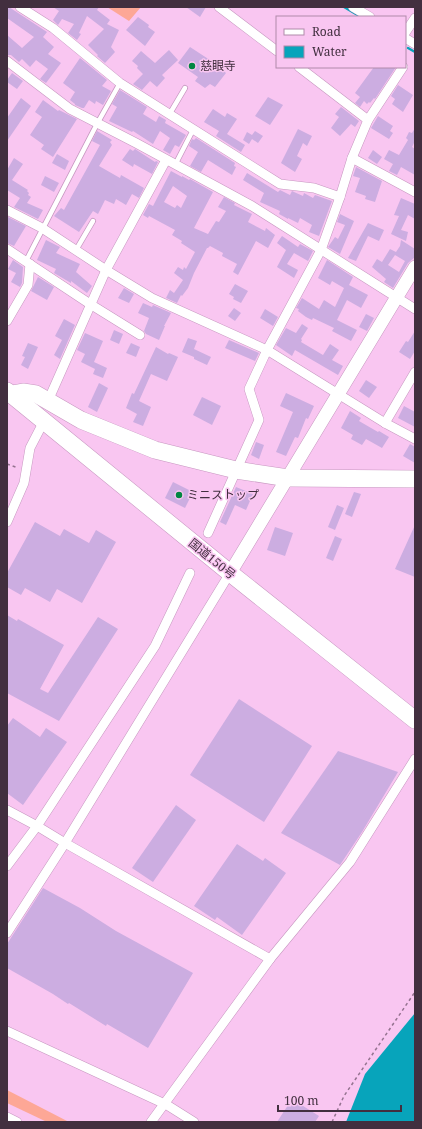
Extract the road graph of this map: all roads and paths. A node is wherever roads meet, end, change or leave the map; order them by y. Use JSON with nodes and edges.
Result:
{"nodes":[{"id":1,"x":20,"y":7,"type":"edge"},
{"id":2,"x":219,"y":7,"type":"edge"},
{"id":3,"x":353,"y":7,"type":"edge"},
{"id":4,"x":368,"y":16,"type":"edge"},
{"id":5,"x":415,"y":18,"type":"edge"},
{"id":6,"x":406,"y":32,"type":"edge"},
{"id":7,"x":406,"y":39,"type":"edge"},
{"id":8,"x":415,"y":44,"type":"edge"},
{"id":9,"x":276,"y":50,"type":"edge"},
{"id":10,"x":7,"y":61,"type":"edge"},
{"id":11,"x":299,"y":68,"type":"edge"},
{"id":12,"x":402,"y":68,"type":"edge"},
{"id":13,"x":120,"y":83,"type":"junction"},
{"id":14,"x":185,"y":88,"type":"dead end"},
{"id":15,"x":169,"y":115,"type":"junction"},
{"id":16,"x":368,"y":120,"type":"junction"},
{"id":17,"x":97,"y":124,"type":"junction"},
{"id":18,"x":193,"y":130,"type":"junction"},
{"id":19,"x":352,"y":158,"type":"junction"},
{"id":20,"x":166,"y":160,"type":"junction"},
{"id":21,"x":175,"y":165,"type":"junction"},
{"id":22,"x":415,"y":192,"type":"edge"},
{"id":23,"x":340,"y":197,"type":"junction"},
{"id":24,"x":7,"y":210,"type":"edge"},
{"id":25,"x":93,"y":221,"type":"dead end"},
{"id":26,"x":43,"y":228,"type":"junction"},
{"id":27,"x":7,"y":249,"type":"edge"},
{"id":28,"x":76,"y":250,"type":"junction"},
{"id":29,"x":321,"y":250,"type":"junction"},
{"id":30,"x":28,"y":263,"type":"junction"},
{"id":31,"x":415,"y":267,"type":"edge"},
{"id":32,"x":106,"y":270,"type":"junction"},
{"id":33,"x":397,"y":297,"type":"junction"},
{"id":34,"x":90,"y":304,"type":"junction"},
{"id":35,"x":415,"y":309,"type":"edge"},
{"id":36,"x":7,"y":322,"type":"edge"},
{"id":37,"x":140,"y":335,"type":"dead end"},
{"id":38,"x":267,"y":350,"type":"junction"},
{"id":39,"x":415,"y":372,"type":"edge"},
{"id":40,"x":9,"y":393,"type":"edge"},
{"id":41,"x":338,"y":394,"type":"junction"},
{"id":42,"x":48,"y":401,"type":"junction"},
{"id":43,"x":44,"y":421,"type":"junction"},
{"id":44,"x":384,"y":423,"type":"junction"},
{"id":45,"x":415,"y":439,"type":"edge"},
{"id":46,"x":7,"y":464,"type":"edge"},
{"id":47,"x":236,"y":470,"type":"junction"},
{"id":48,"x":26,"y":471,"type":"junction"},
{"id":49,"x":288,"y":478,"type":"junction"},
{"id":50,"x":415,"y":481,"type":"edge"},
{"id":51,"x":7,"y":522,"type":"edge"},
{"id":52,"x":208,"y":533,"type":"dead end"},
{"id":53,"x":190,"y":573,"type":"dead end"},
{"id":54,"x":230,"y":573,"type":"junction"},
{"id":55,"x":415,"y":720,"type":"edge"},
{"id":56,"x":415,"y":759,"type":"edge"},
{"id":57,"x":7,"y":810,"type":"edge"},
{"id":58,"x":37,"y":826,"type":"junction"},
{"id":59,"x":65,"y":843,"type":"junction"},
{"id":60,"x":7,"y":866,"type":"edge"},
{"id":61,"x":7,"y":933,"type":"edge"},
{"id":62,"x":270,"y":959,"type":"junction"},
{"id":63,"x":415,"y":992,"type":"edge"},
{"id":64,"x":7,"y":1030,"type":"edge"},
{"id":65,"x":164,"y":1103,"type":"junction"},
{"id":66,"x":7,"y":1117,"type":"edge"},
{"id":67,"x":17,"y":1122,"type":"edge"},
{"id":68,"x":151,"y":1122,"type":"edge"},
{"id":69,"x":194,"y":1122,"type":"edge"},
{"id":70,"x":332,"y":1122,"type":"edge"}],
"edges":[{"from":1,"to":13,"type":"street"},
{"from":2,"to":9,"type":"street"},
{"from":3,"to":4,"type":"street"},
{"from":5,"to":6,"type":"street"},
{"from":7,"to":8,"type":"street"},
{"from":10,"to":17,"type":"street"},
{"from":11,"to":16,"type":"street"},
{"from":12,"to":16,"type":"street"},
{"from":13,"to":15,"type":"street"},
{"from":13,"to":17,"type":"lane"},
{"from":14,"to":15,"type":"lane"},
{"from":15,"to":18,"type":"street"},
{"from":16,"to":19,"type":"street"},
{"from":17,"to":20,"type":"street"},
{"from":17,"to":26,"type":"lane"},
{"from":18,"to":21,"type":"lane"},
{"from":18,"to":23,"type":"street"},
{"from":19,"to":22,"type":"street"},
{"from":19,"to":23,"type":"street"},
{"from":20,"to":21,"type":"street"},
{"from":20,"to":32,"type":"street"},
{"from":21,"to":29,"type":"street"},
{"from":23,"to":29,"type":"street"},
{"from":24,"to":26,"type":"street"},
{"from":25,"to":28,"type":"lane"},
{"from":26,"to":28,"type":"street"},
{"from":26,"to":30,"type":"lane"},
{"from":27,"to":30,"type":"street"},
{"from":28,"to":32,"type":"street"},
{"from":29,"to":33,"type":"street"},
{"from":29,"to":38,"type":"street"},
{"from":30,"to":34,"type":"street"},
{"from":30,"to":36,"type":"street"},
{"from":31,"to":33,"type":"street"},
{"from":32,"to":34,"type":"street"},
{"from":32,"to":38,"type":"street"},
{"from":33,"to":35,"type":"street"},
{"from":33,"to":41,"type":"street"},
{"from":34,"to":37,"type":"street"},
{"from":34,"to":42,"type":"street"},
{"from":38,"to":41,"type":"street"},
{"from":38,"to":47,"type":"street"},
{"from":39,"to":44,"type":"street"},
{"from":40,"to":42,"type":"highway","name":"国道150号"},
{"from":40,"to":43,"type":"highway","name":"国道150号"},
{"from":41,"to":44,"type":"street"},
{"from":41,"to":49,"type":"street"},
{"from":42,"to":47,"type":"highway","name":"国道150号"},
{"from":43,"to":48,"type":"street"},
{"from":43,"to":54,"type":"highway","name":"国道150号"},
{"from":44,"to":45,"type":"street"},
{"from":46,"to":48,"type":"path"},
{"from":47,"to":49,"type":"highway","name":"国道150号"},
{"from":47,"to":52,"type":"street"},
{"from":48,"to":51,"type":"street"},
{"from":49,"to":50,"type":"highway","name":"国道150号"},
{"from":49,"to":54,"type":"street"},
{"from":53,"to":58,"type":"street"},
{"from":54,"to":55,"type":"highway","name":"国道150号"},
{"from":54,"to":59,"type":"street"},
{"from":56,"to":62,"type":"street"},
{"from":57,"to":58,"type":"street"},
{"from":58,"to":59,"type":"street"},
{"from":58,"to":60,"type":"street"},
{"from":59,"to":61,"type":"street"},
{"from":59,"to":62,"type":"street"},
{"from":62,"to":65,"type":"street"},
{"from":63,"to":70,"type":"path"},
{"from":64,"to":65,"type":"street"},
{"from":65,"to":68,"type":"street"},
{"from":65,"to":69,"type":"street"},
{"from":66,"to":67,"type":"street"}]}
